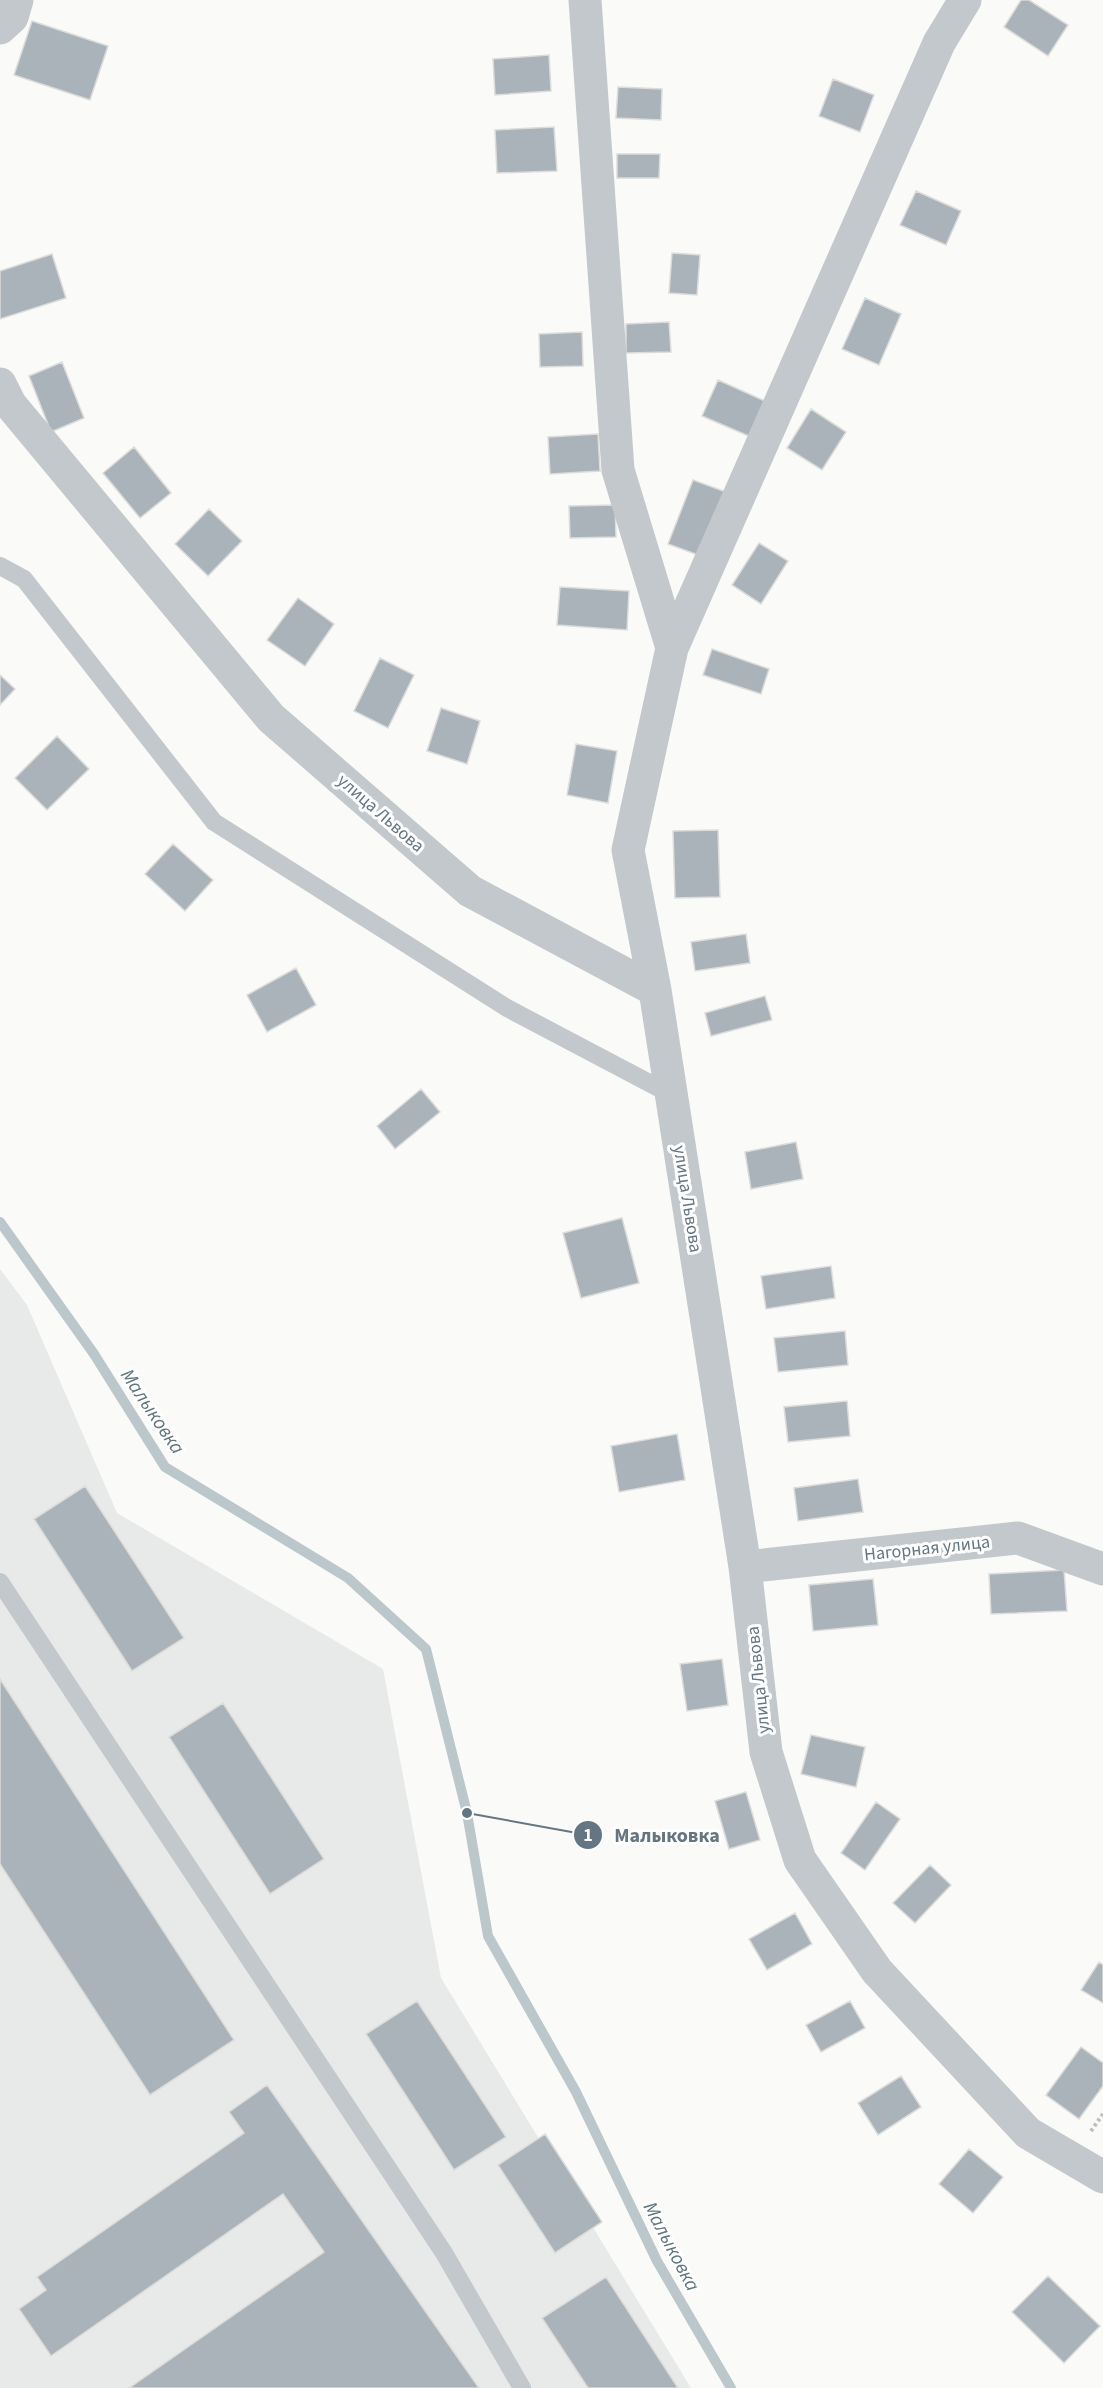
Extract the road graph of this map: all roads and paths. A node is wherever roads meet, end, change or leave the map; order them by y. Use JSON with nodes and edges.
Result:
{"nodes":[{"id":1,"x":17,"y":0,"type":"edge"},
{"id":2,"x":585,"y":0,"type":"edge"},
{"id":3,"x":965,"y":0,"type":"edge"},
{"id":4,"x":0,"y":28,"type":"edge"},
{"id":5,"x":0,"y":384,"type":"edge"},
{"id":6,"x":0,"y":566,"type":"edge"},
{"id":7,"x":672,"y":648,"type":"junction"},
{"id":8,"x":655,"y":990,"type":"junction"},
{"id":9,"x":672,"y":1095,"type":"junction"},
{"id":10,"x":745,"y":1567,"type":"junction"},
{"id":11,"x":1103,"y":1569,"type":"edge"},
{"id":12,"x":0,"y":1582,"type":"edge"},
{"id":13,"x":1103,"y":2178,"type":"edge"},
{"id":14,"x":522,"y":2388,"type":"edge"}],
"edges":[{"from":1,"to":4,"type":"street"},
{"from":2,"to":7,"type":"street"},
{"from":3,"to":7,"type":"street"},
{"from":5,"to":8,"type":"street","name":"улица Львова"},
{"from":6,"to":9,"type":"lane"},
{"from":7,"to":8,"type":"street"},
{"from":8,"to":9,"type":"street","name":"улица Львова"},
{"from":9,"to":10,"type":"street","name":"улица Львова"},
{"from":10,"to":11,"type":"street","name":"Нагорная улица"},
{"from":10,"to":13,"type":"street","name":"улица Львова"},
{"from":12,"to":14,"type":"lane"}]}
